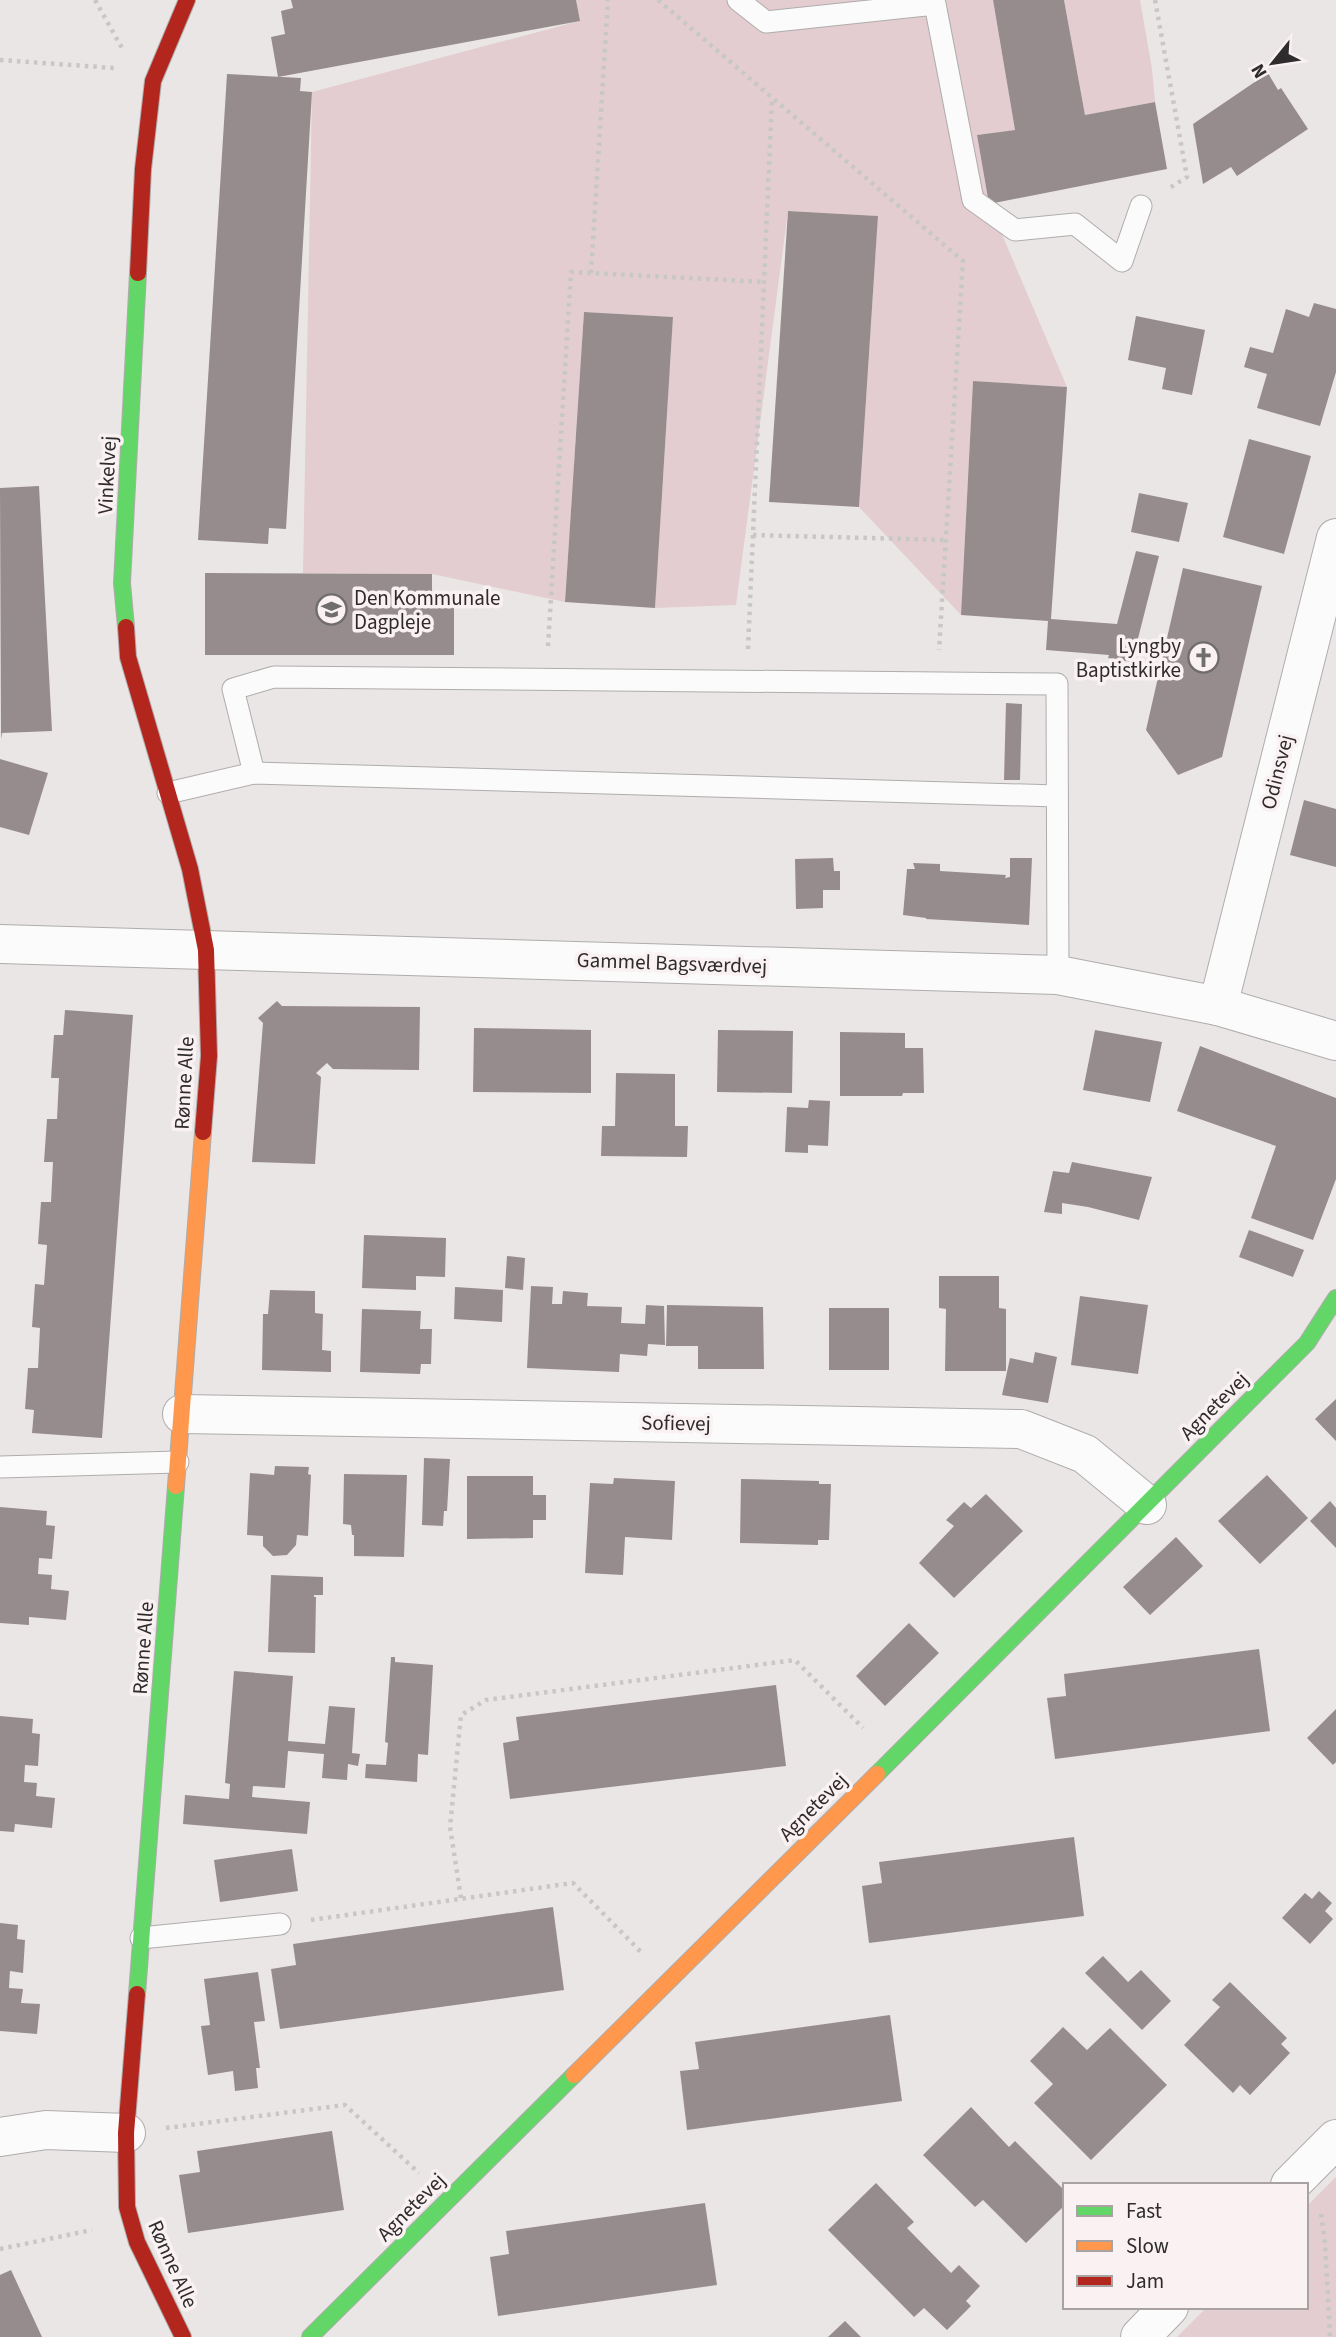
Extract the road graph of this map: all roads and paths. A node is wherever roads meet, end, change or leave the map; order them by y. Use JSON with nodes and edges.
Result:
{"nodes":[{"id":1,"x":95,"y":0,"type":"edge"},
{"id":2,"x":187,"y":0,"type":"edge"},
{"id":3,"x":608,"y":0,"type":"edge"},
{"id":4,"x":658,"y":0,"type":"edge"},
{"id":5,"x":738,"y":0,"type":"edge"},
{"id":6,"x":1155,"y":0,"type":"edge"},
{"id":7,"x":0,"y":60,"type":"edge"},
{"id":8,"x":134,"y":69,"type":"junction"},
{"id":9,"x":157,"y":71,"type":"junction"},
{"id":10,"x":772,"y":97,"type":"junction"},
{"id":11,"x":1140,"y":206,"type":"joint"},
{"id":12,"x":591,"y":273,"type":"junction"},
{"id":13,"x":765,"y":282,"type":"junction"},
{"id":14,"x":753,"y":535,"type":"junction"},
{"id":15,"x":1336,"y":538,"type":"edge"},
{"id":16,"x":946,"y":540,"type":"junction"},
{"id":17,"x":546,"y":679,"type":"junction"},
{"id":18,"x":747,"y":681,"type":"junction"},
{"id":19,"x":937,"y":683,"type":"junction"},
{"id":20,"x":254,"y":773,"type":"junction"},
{"id":21,"x":168,"y":793,"type":"junction"},
{"id":22,"x":1057,"y":796,"type":"junction"},
{"id":23,"x":0,"y":944,"type":"edge"},
{"id":24,"x":206,"y":950,"type":"junction"},
{"id":25,"x":1058,"y":975,"type":"junction"},
{"id":26,"x":1219,"y":1006,"type":"junction"},
{"id":27,"x":1336,"y":1041,"type":"edge"},
{"id":28,"x":1336,"y":1298,"type":"edge"},
{"id":29,"x":182,"y":1415,"type":"junction"},
{"id":30,"x":178,"y":1462,"type":"junction"},
{"id":31,"x":0,"y":1467,"type":"edge"},
{"id":32,"x":1147,"y":1505,"type":"junction"},
{"id":33,"x":892,"y":1758,"type":"junction"},
{"id":34,"x":461,"y":1898,"type":"junction"},
{"id":35,"x":280,"y":1924,"type":"joint"},
{"id":36,"x":141,"y":1938,"type":"junction"},
{"id":37,"x":669,"y":1980,"type":"junction"},
{"id":38,"x":126,"y":2133,"type":"junction"},
{"id":39,"x":0,"y":2137,"type":"edge"},
{"id":40,"x":1313,"y":2162,"type":"edge"},
{"id":41,"x":448,"y":2199,"type":"junction"},
{"id":42,"x":131,"y":2222,"type":"junction"},
{"id":43,"x":0,"y":2249,"type":"edge"},
{"id":44,"x":1167,"y":2309,"type":"edge"},
{"id":45,"x":183,"y":2337,"type":"edge"},
{"id":46,"x":310,"y":2337,"type":"edge"},
{"id":47,"x":1140,"y":2337,"type":"edge"},
{"id":48,"x":1330,"y":2337,"type":"edge"}],
"edges":[{"from":1,"to":8,"type":"path"},
{"from":2,"to":9,"type":"street","name":"Vinkelvej"},
{"from":3,"to":12,"type":"path"},
{"from":4,"to":10,"type":"path"},
{"from":5,"to":11,"type":"lane"},
{"from":6,"to":11,"type":"path"},
{"from":7,"to":8,"type":"path"},
{"from":8,"to":9,"type":"path"},
{"from":9,"to":21,"type":"street","name":"Vinkelvej"},
{"from":10,"to":13,"type":"path"},
{"from":10,"to":16,"type":"path"},
{"from":12,"to":13,"type":"path"},
{"from":12,"to":17,"type":"path"},
{"from":13,"to":14,"type":"path"},
{"from":14,"to":16,"type":"path"},
{"from":14,"to":18,"type":"path"},
{"from":15,"to":26,"type":"street","name":"Odinsvej"},
{"from":16,"to":19,"type":"path"},
{"from":17,"to":18,"type":"lane"},
{"from":17,"to":20,"type":"lane"},
{"from":18,"to":19,"type":"lane"},
{"from":19,"to":22,"type":"lane"},
{"from":20,"to":21,"type":"lane"},
{"from":20,"to":22,"type":"lane"},
{"from":21,"to":24,"type":"street","name":"Vinkelvej"},
{"from":22,"to":25,"type":"lane"},
{"from":23,"to":24,"type":"street","name":"Gammel Bagsværdvej"},
{"from":24,"to":25,"type":"street","name":"Gammel Bagsværdvej"},
{"from":24,"to":29,"type":"street","name":"Rønne Alle"},
{"from":25,"to":26,"type":"street","name":"Gammel Bagsværdvej"},
{"from":26,"to":27,"type":"street","name":"Gammel Bagsværdvej"},
{"from":28,"to":32,"type":"street","name":"Agnetevej"},
{"from":29,"to":30,"type":"street","name":"Rønne Alle"},
{"from":29,"to":32,"type":"street","name":"Sofievej"},
{"from":30,"to":31,"type":"lane"},
{"from":30,"to":36,"type":"street","name":"Rønne Alle"},
{"from":32,"to":33,"type":"street","name":"Agnetevej"},
{"from":33,"to":34,"type":"path"},
{"from":33,"to":37,"type":"street","name":"Agnetevej"},
{"from":34,"to":35,"type":"path"},
{"from":34,"to":37,"type":"path"},
{"from":35,"to":36,"type":"lane"},
{"from":36,"to":38,"type":"street","name":"Rønne Alle"},
{"from":37,"to":41,"type":"street","name":"Agnetevej"},
{"from":38,"to":39,"type":"street"},
{"from":38,"to":41,"type":"path"},
{"from":38,"to":42,"type":"street","name":"Rønne Alle"},
{"from":40,"to":48,"type":"path"},
{"from":41,"to":46,"type":"street","name":"Agnetevej"},
{"from":42,"to":43,"type":"path"},
{"from":42,"to":45,"type":"street","name":"Rønne Alle"},
{"from":44,"to":47,"type":"street"}]}
